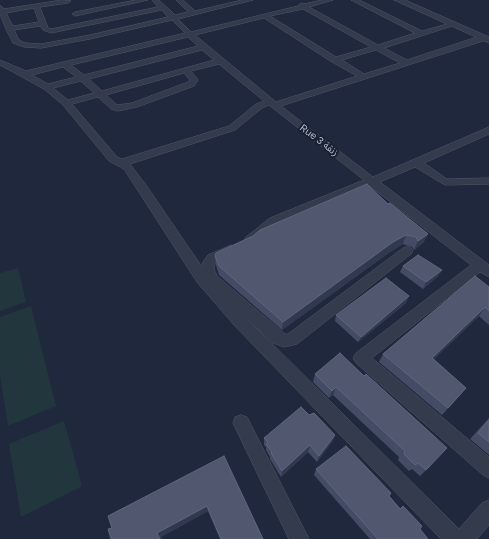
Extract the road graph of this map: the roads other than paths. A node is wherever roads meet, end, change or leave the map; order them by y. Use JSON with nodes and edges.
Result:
{"nodes":[{"id":1,"x":99,"y":0,"type":"edge"},
{"id":2,"x":145,"y":0,"type":"edge"},
{"id":3,"x":155,"y":0,"type":"edge"},
{"id":4,"x":179,"y":0,"type":"edge"},
{"id":5,"x":209,"y":0,"type":"edge"},
{"id":6,"x":246,"y":0,"type":"edge"},
{"id":7,"x":293,"y":0,"type":"edge"},
{"id":8,"x":330,"y":0,"type":"edge"},
{"id":9,"x":354,"y":0,"type":"edge"},
{"id":10,"x":398,"y":0,"type":"edge"},
{"id":11,"x":410,"y":0,"type":"edge"},
{"id":12,"x":67,"y":1,"type":"edge"},
{"id":13,"x":36,"y":6,"type":"junction"},
{"id":14,"x":304,"y":6,"type":"junction"},
{"id":15,"x":105,"y":8,"type":"junction"},
{"id":16,"x":163,"y":8,"type":"junction"},
{"id":17,"x":217,"y":8,"type":"junction"},
{"id":18,"x":0,"y":10,"type":"edge"},
{"id":19,"x":193,"y":13,"type":"junction"},
{"id":20,"x":74,"y":14,"type":"junction"},
{"id":21,"x":265,"y":16,"type":"junction"},
{"id":22,"x":172,"y":18,"type":"junction"},
{"id":23,"x":43,"y":23,"type":"junction"},
{"id":24,"x":453,"y":24,"type":"junction"},
{"id":25,"x":81,"y":26,"type":"junction"},
{"id":26,"x":9,"y":29,"type":"junction"},
{"id":27,"x":189,"y":34,"type":"junction"},
{"id":28,"x":422,"y":34,"type":"junction"},
{"id":29,"x":487,"y":37,"type":"edge"},
{"id":30,"x":97,"y":46,"type":"junction"},
{"id":31,"x":203,"y":47,"type":"junction"},
{"id":32,"x":378,"y":47,"type":"junction"},
{"id":33,"x":336,"y":60,"type":"junction"},
{"id":34,"x":220,"y":61,"type":"junction"},
{"id":35,"x":0,"y":62,"type":"edge"},
{"id":36,"x":64,"y":64,"type":"junction"},
{"id":37,"x":406,"y":64,"type":"junction"},
{"id":38,"x":186,"y":70,"type":"junction"},
{"id":39,"x":25,"y":74,"type":"junction"},
{"id":40,"x":362,"y":77,"type":"junction"},
{"id":41,"x":83,"y":78,"type":"junction"},
{"id":42,"x":47,"y":87,"type":"junction"},
{"id":43,"x":99,"y":94,"type":"junction"},
{"id":44,"x":66,"y":103,"type":"junction"},
{"id":45,"x":272,"y":104,"type":"junction"},
{"id":46,"x":489,"y":130,"type":"edge"},
{"id":47,"x":121,"y":163,"type":"junction"},
{"id":48,"x":416,"y":163,"type":"junction"},
{"id":49,"x":372,"y":181,"type":"junction"},
{"id":50,"x":489,"y":181,"type":"edge"},
{"id":51,"x":407,"y":251,"type":"dead end"},
{"id":52,"x":484,"y":269,"type":"edge"},
{"id":53,"x":240,"y":423,"type":"dead end"},
{"id":54,"x":489,"y":469,"type":"edge"},
{"id":55,"x":489,"y":510,"type":"edge"},
{"id":56,"x":298,"y":539,"type":"edge"},
{"id":57,"x":455,"y":539,"type":"edge"},
{"id":58,"x":464,"y":539,"type":"edge"}],
"edges":[{"from":1,"to":15,"type":"street"},
{"from":2,"to":15,"type":"street"},
{"from":3,"to":16,"type":"street","name":"Rue 3 زنقة"},
{"from":4,"to":19,"type":"street"},
{"from":5,"to":17,"type":"street"},
{"from":6,"to":17,"type":"street"},
{"from":7,"to":14,"type":"street"},
{"from":8,"to":14,"type":"street"},
{"from":9,"to":28,"type":"street"},
{"from":10,"to":24,"type":"street"},
{"from":11,"to":29,"type":"street"},
{"from":12,"to":13,"type":"street"},
{"from":12,"to":20,"type":"street"},
{"from":13,"to":18,"type":"street"},
{"from":13,"to":23,"type":"street"},
{"from":14,"to":21,"type":"street"},
{"from":14,"to":32,"type":"street"},
{"from":15,"to":20,"type":"street"},
{"from":16,"to":22,"type":"street","name":"Rue 3 زنقة"},
{"from":16,"to":25,"type":"street"},
{"from":17,"to":19,"type":"street"},
{"from":18,"to":26,"type":"street"},
{"from":19,"to":22,"type":"street"},
{"from":20,"to":25,"type":"street"},
{"from":21,"to":27,"type":"street"},
{"from":21,"to":33,"type":"street"},
{"from":22,"to":27,"type":"street","name":"Rue 3 زنقة"},
{"from":22,"to":30,"type":"street"},
{"from":23,"to":25,"type":"street"},
{"from":23,"to":26,"type":"street"},
{"from":24,"to":28,"type":"street"},
{"from":24,"to":29,"type":"street"},
{"from":25,"to":30,"type":"street"},
{"from":26,"to":30,"type":"street"},
{"from":27,"to":30,"type":"street"},
{"from":27,"to":31,"type":"street","name":"Rue 3 زنقة"},
{"from":28,"to":32,"type":"street"},
{"from":29,"to":37,"type":"street"},
{"from":30,"to":36,"type":"street"},
{"from":31,"to":34,"type":"street","name":"Rue 3 زنقة"},
{"from":31,"to":41,"type":"street"},
{"from":32,"to":33,"type":"street"},
{"from":32,"to":37,"type":"street"},
{"from":33,"to":40,"type":"street"},
{"from":34,"to":38,"type":"street"},
{"from":34,"to":45,"type":"street","name":"Rue 3 زنقة"},
{"from":35,"to":39,"type":"street"},
{"from":36,"to":39,"type":"street"},
{"from":36,"to":41,"type":"street"},
{"from":37,"to":40,"type":"street"},
{"from":38,"to":43,"type":"street"},
{"from":38,"to":43,"type":"street"},
{"from":39,"to":42,"type":"street"},
{"from":40,"to":45,"type":"street"},
{"from":41,"to":42,"type":"street"},
{"from":41,"to":43,"type":"street"},
{"from":42,"to":44,"type":"street"},
{"from":43,"to":44,"type":"street"},
{"from":44,"to":47,"type":"street"},
{"from":45,"to":47,"type":"street"},
{"from":45,"to":49,"type":"street","name":"Rue 3 زنقة"},
{"from":46,"to":48,"type":"street"},
{"from":47,"to":57,"type":"street"},
{"from":48,"to":49,"type":"street"},
{"from":48,"to":50,"type":"street"},
{"from":49,"to":51,"type":"street"},
{"from":49,"to":52,"type":"street","name":"Rue 3 زنقة"},
{"from":52,"to":54,"type":"street"},
{"from":53,"to":56,"type":"street"},
{"from":55,"to":58,"type":"street"}]}
